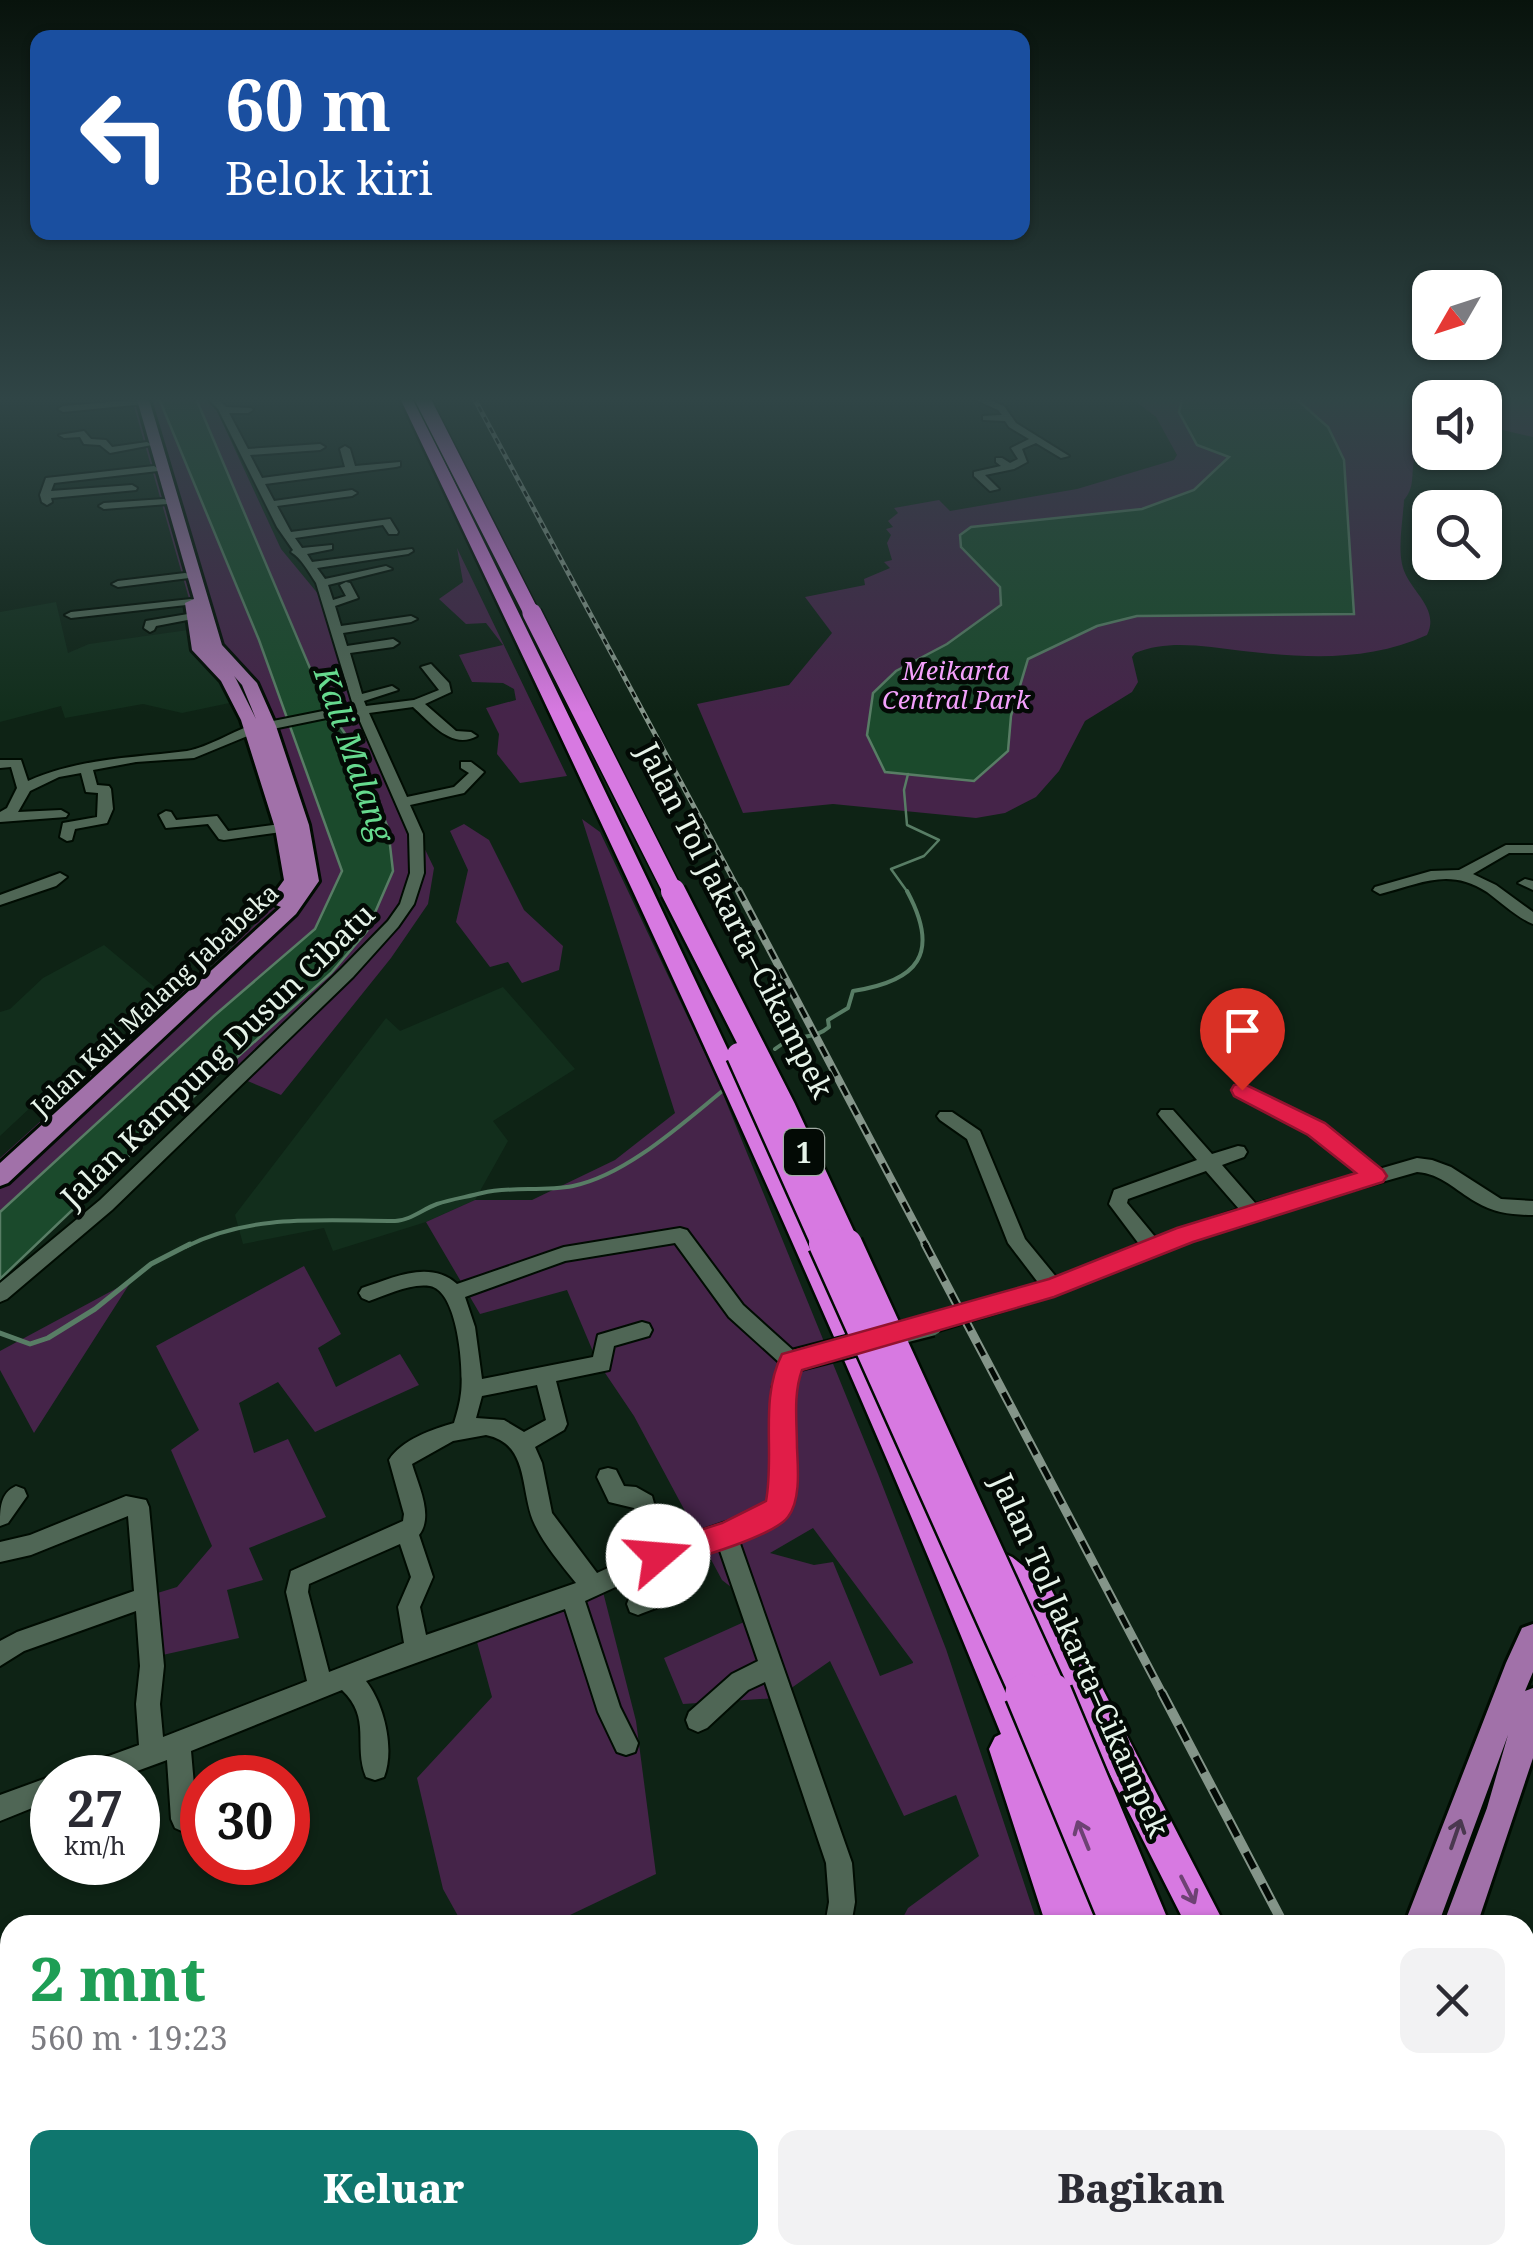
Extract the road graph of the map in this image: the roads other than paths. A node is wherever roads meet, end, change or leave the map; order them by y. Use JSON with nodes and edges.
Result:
{"nodes":[{"id":1,"x":164,"y":502,"type":"joint"},
{"id":2,"x":166,"y":502,"type":"edge"},
{"id":3,"x":281,"y":502,"type":"edge"},
{"id":4,"x":459,"y":502,"type":"edge"},
{"id":5,"x":463,"y":502,"type":"edge"},
{"id":6,"x":477,"y":502,"type":"edge"},
{"id":7,"x":479,"y":502,"type":"edge"},
{"id":8,"x":130,"y":504,"type":"joint"},
{"id":9,"x":271,"y":504,"type":"joint"},
{"id":10,"x":104,"y":506,"type":"dead end"},
{"id":11,"x":306,"y":524,"type":"dead end"},
{"id":12,"x":285,"y":532,"type":"junction"},
{"id":13,"x":393,"y":532,"type":"dead end"},
{"id":14,"x":328,"y":547,"type":"dead end"},
{"id":15,"x":408,"y":551,"type":"dead end"},
{"id":16,"x":296,"y":552,"type":"junction"},
{"id":17,"x":307,"y":566,"type":"junction"},
{"id":18,"x":386,"y":568,"type":"dead end"},
{"id":19,"x":185,"y":576,"type":"junction"},
{"id":20,"x":322,"y":583,"type":"junction"},
{"id":21,"x":118,"y":584,"type":"dead end"},
{"id":22,"x":346,"y":586,"type":"dead end"},
{"id":23,"x":331,"y":604,"type":"junction"},
{"id":24,"x":70,"y":616,"type":"dead end"},
{"id":25,"x":411,"y":619,"type":"dead end"},
{"id":26,"x":198,"y":621,"type":"junction"},
{"id":27,"x":150,"y":628,"type":"dead end"},
{"id":28,"x":338,"y":630,"type":"junction"},
{"id":29,"x":393,"y":643,"type":"dead end"},
{"id":30,"x":342,"y":651,"type":"junction"},
{"id":31,"x":426,"y":666,"type":"dead end"},
{"id":32,"x":392,"y":690,"type":"dead end"},
{"id":33,"x":416,"y":704,"type":"junction"},
{"id":34,"x":360,"y":706,"type":"junction"},
{"id":35,"x":260,"y":728,"type":"junction"},
{"id":36,"x":471,"y":736,"type":"dead end"},
{"id":37,"x":0,"y":764,"type":"edge"},
{"id":38,"x":466,"y":765,"type":"dead end"},
{"id":39,"x":86,"y":767,"type":"junction"},
{"id":40,"x":24,"y":788,"type":"junction"},
{"id":41,"x":404,"y":802,"type":"junction"},
{"id":42,"x":61,"y":814,"type":"dead end"},
{"id":43,"x":166,"y":816,"type":"dead end"},
{"id":44,"x":2,"y":818,"type":"edge"},
{"id":45,"x":292,"y":826,"type":"junction"},
{"id":46,"x":67,"y":837,"type":"dead end"},
{"id":47,"x":1533,"y":850,"type":"edge"},
{"id":48,"x":1462,"y":874,"type":"junction"},
{"id":49,"x":60,"y":877,"type":"dead end"},
{"id":50,"x":1380,"y":890,"type":"dead end"},
{"id":51,"x":0,"y":900,"type":"edge"},
{"id":52,"x":1533,"y":919,"type":"edge"},
{"id":53,"x":1242,"y":1090,"type":"dead end"},
{"id":54,"x":1168,"y":1114,"type":"dead end"},
{"id":55,"x":946,"y":1116,"type":"dead end"},
{"id":56,"x":1238,"y":1152,"type":"dead end"},
{"id":57,"x":0,"y":1158,"type":"edge"},
{"id":58,"x":1206,"y":1162,"type":"junction"},
{"id":59,"x":1375,"y":1176,"type":"junction"},
{"id":60,"x":0,"y":1177,"type":"edge"},
{"id":61,"x":1533,"y":1208,"type":"edge"},
{"id":62,"x":1252,"y":1212,"type":"junction"},
{"id":63,"x":1152,"y":1247,"type":"junction"},
{"id":64,"x":1054,"y":1288,"type":"junction"},
{"id":65,"x":370,"y":1293,"type":"dead end"},
{"id":66,"x":453,"y":1293,"type":"junction"},
{"id":67,"x":0,"y":1294,"type":"edge"},
{"id":68,"x":642,"y":1330,"type":"dead end"},
{"id":69,"x":794,"y":1361,"type":"junction"},
{"id":70,"x":545,"y":1376,"type":"junction"},
{"id":71,"x":472,"y":1389,"type":"junction"},
{"id":72,"x":464,"y":1426,"type":"junction"},
{"id":73,"x":521,"y":1444,"type":"junction"},
{"id":74,"x":608,"y":1477,"type":"dead end"},
{"id":75,"x":16,"y":1496,"type":"dead end"},
{"id":76,"x":926,"y":1513,"type":"junction"},
{"id":77,"x":0,"y":1516,"type":"edge"},
{"id":78,"x":407,"y":1531,"type":"junction"},
{"id":79,"x":726,"y":1535,"type":"junction"},
{"id":80,"x":0,"y":1552,"type":"edge"},
{"id":81,"x":668,"y":1553,"type":"junction"},
{"id":82,"x":1001,"y":1567,"type":"junction"},
{"id":83,"x":582,"y":1591,"type":"junction"},
{"id":84,"x":146,"y":1597,"type":"junction"},
{"id":85,"x":638,"y":1604,"type":"dead end"},
{"id":86,"x":1533,"y":1638,"type":"edge"},
{"id":87,"x":417,"y":1649,"type":"junction"},
{"id":88,"x":0,"y":1655,"type":"edge"},
{"id":89,"x":771,"y":1668,"type":"junction"},
{"id":90,"x":332,"y":1682,"type":"junction"},
{"id":91,"x":1533,"y":1703,"type":"edge"},
{"id":92,"x":698,"y":1720,"type":"dead end"},
{"id":93,"x":626,"y":1743,"type":"dead end"},
{"id":94,"x":178,"y":1744,"type":"junction"},
{"id":95,"x":152,"y":1753,"type":"junction"},
{"id":96,"x":146,"y":1755,"type":"edge"},
{"id":97,"x":375,"y":1768,"type":"dead end"},
{"id":98,"x":180,"y":1769,"type":"edge"},
{"id":99,"x":30,"y":1796,"type":"edge"},
{"id":100,"x":0,"y":1806,"type":"edge"},
{"id":101,"x":840,"y":1915,"type":"edge"},
{"id":102,"x":1061,"y":1915,"type":"edge"},
{"id":103,"x":1091,"y":1915,"type":"edge"},
{"id":104,"x":1117,"y":1915,"type":"edge"},
{"id":105,"x":1147,"y":1915,"type":"edge"},
{"id":106,"x":1147,"y":1915,"type":"edge"},
{"id":107,"x":1201,"y":1915,"type":"edge"},
{"id":108,"x":1425,"y":1915,"type":"edge"},
{"id":109,"x":1464,"y":1915,"type":"edge"}],
"edges":[{"from":1,"to":8,"type":"street"},
{"from":1,"to":19,"type":"main road","name":"Jalan Kali Malang Jababeka"},
{"from":2,"to":26,"type":"main road","name":"Jalan Kali Malang Jababeka"},
{"from":3,"to":9,"type":"street"},
{"from":4,"to":76,"type":"highway","number":"1"},
{"from":104,"to":5,"type":"highway","number":"1","one_way":true,"bridge":true},
{"from":6,"to":105,"type":"highway","number":"1","bridge":true},
{"from":7,"to":82,"type":"highway","name":"Jalan Tol Jakarta–Cikampek","number":"1"},
{"from":8,"to":10,"type":"street"},
{"from":9,"to":12,"type":"street","name":"Jalan Kampung Dusun Cibatu"},
{"from":11,"to":12,"type":"street"},
{"from":12,"to":13,"type":"street"},
{"from":12,"to":16,"type":"street","name":"Jalan Kampung Dusun Cibatu"},
{"from":14,"to":16,"type":"street"},
{"from":15,"to":17,"type":"street"},
{"from":16,"to":17,"type":"street","name":"Jalan Kampung Dusun Cibatu"},
{"from":17,"to":20,"type":"street","name":"Jalan Kampung Dusun Cibatu"},
{"from":18,"to":20,"type":"street"},
{"from":19,"to":21,"type":"street"},
{"from":19,"to":26,"type":"main road","name":"Jalan Kali Malang Jababeka"},
{"from":20,"to":23,"type":"street","name":"Jalan Kampung Dusun Cibatu"},
{"from":22,"to":23,"type":"street"},
{"from":23,"to":28,"type":"street","name":"Jalan Kampung Dusun Cibatu"},
{"from":24,"to":26,"type":"street"},
{"from":25,"to":28,"type":"street"},
{"from":26,"to":27,"type":"street"},
{"from":26,"to":35,"type":"main road","name":"Jalan Kali Malang Jababeka"},
{"from":28,"to":30,"type":"street","name":"Jalan Kampung Dusun Cibatu"},
{"from":29,"to":30,"type":"street"},
{"from":30,"to":34,"type":"street","name":"Jalan Kampung Dusun Cibatu"},
{"from":31,"to":33,"type":"street"},
{"from":32,"to":34,"type":"street"},
{"from":33,"to":34,"type":"street"},
{"from":33,"to":36,"type":"street"},
{"from":34,"to":35,"type":"street"},
{"from":34,"to":41,"type":"street","name":"Jalan Kampung Dusun Cibatu"},
{"from":35,"to":39,"type":"street"},
{"from":35,"to":45,"type":"main road","name":"Jalan Kali Malang Jababeka"},
{"from":37,"to":40,"type":"street"},
{"from":38,"to":41,"type":"street"},
{"from":39,"to":40,"type":"street"},
{"from":39,"to":46,"type":"street"},
{"from":40,"to":44,"type":"street"},
{"from":41,"to":67,"type":"street","name":"Jalan Kampung Dusun Cibatu"},
{"from":42,"to":44,"type":"street"},
{"from":43,"to":45,"type":"street"},
{"from":45,"to":57,"type":"main road","name":"Jalan Kali Malang Jababeka"},
{"from":45,"to":60,"type":"main road","name":"Jalan Kali Malang Jababeka"},
{"from":47,"to":48,"type":"street"},
{"from":48,"to":50,"type":"street"},
{"from":48,"to":52,"type":"street"},
{"from":49,"to":51,"type":"street"},
{"from":53,"to":59,"type":"street"},
{"from":54,"to":58,"type":"street"},
{"from":55,"to":64,"type":"street"},
{"from":56,"to":58,"type":"street"},
{"from":58,"to":62,"type":"street"},
{"from":58,"to":63,"type":"street"},
{"from":59,"to":61,"type":"street"},
{"from":59,"to":62,"type":"street"},
{"from":62,"to":63,"type":"street"},
{"from":63,"to":64,"type":"street"},
{"from":64,"to":69,"type":"street","bridge":true},
{"from":65,"to":66,"type":"street"},
{"from":66,"to":69,"type":"street"},
{"from":66,"to":71,"type":"street"},
{"from":68,"to":70,"type":"street"},
{"from":69,"to":79,"type":"street"},
{"from":70,"to":71,"type":"street"},
{"from":70,"to":73,"type":"street"},
{"from":71,"to":72,"type":"street"},
{"from":72,"to":73,"type":"street"},
{"from":72,"to":78,"type":"street"},
{"from":73,"to":83,"type":"street"},
{"from":74,"to":81,"type":"street"},
{"from":75,"to":77,"type":"street"},
{"from":76,"to":102,"type":"highway"},
{"from":76,"to":103,"type":"highway","number":"1"},
{"from":78,"to":87,"type":"street"},
{"from":78,"to":90,"type":"street"},
{"from":79,"to":81,"type":"street"},
{"from":79,"to":89,"type":"street"},
{"from":80,"to":84,"type":"street"},
{"from":81,"to":83,"type":"street"},
{"from":81,"to":85,"type":"street"},
{"from":82,"to":106,"type":"highway","name":"Jalan Tol Jakarta–Cikampek","number":"1"},
{"from":82,"to":107,"type":"highway","one_way":true},
{"from":83,"to":87,"type":"street"},
{"from":83,"to":93,"type":"street"},
{"from":84,"to":88,"type":"street"},
{"from":84,"to":95,"type":"street"},
{"from":108,"to":86,"type":"main road","one_way":true},
{"from":87,"to":90,"type":"street"},
{"from":89,"to":92,"type":"street"},
{"from":89,"to":101,"type":"street"},
{"from":90,"to":94,"type":"street"},
{"from":90,"to":97,"type":"street"},
{"from":91,"to":109,"type":"main road"},
{"from":94,"to":95,"type":"street"},
{"from":94,"to":98,"type":"street"},
{"from":95,"to":96,"type":"street"},
{"from":99,"to":100,"type":"street"}]}
